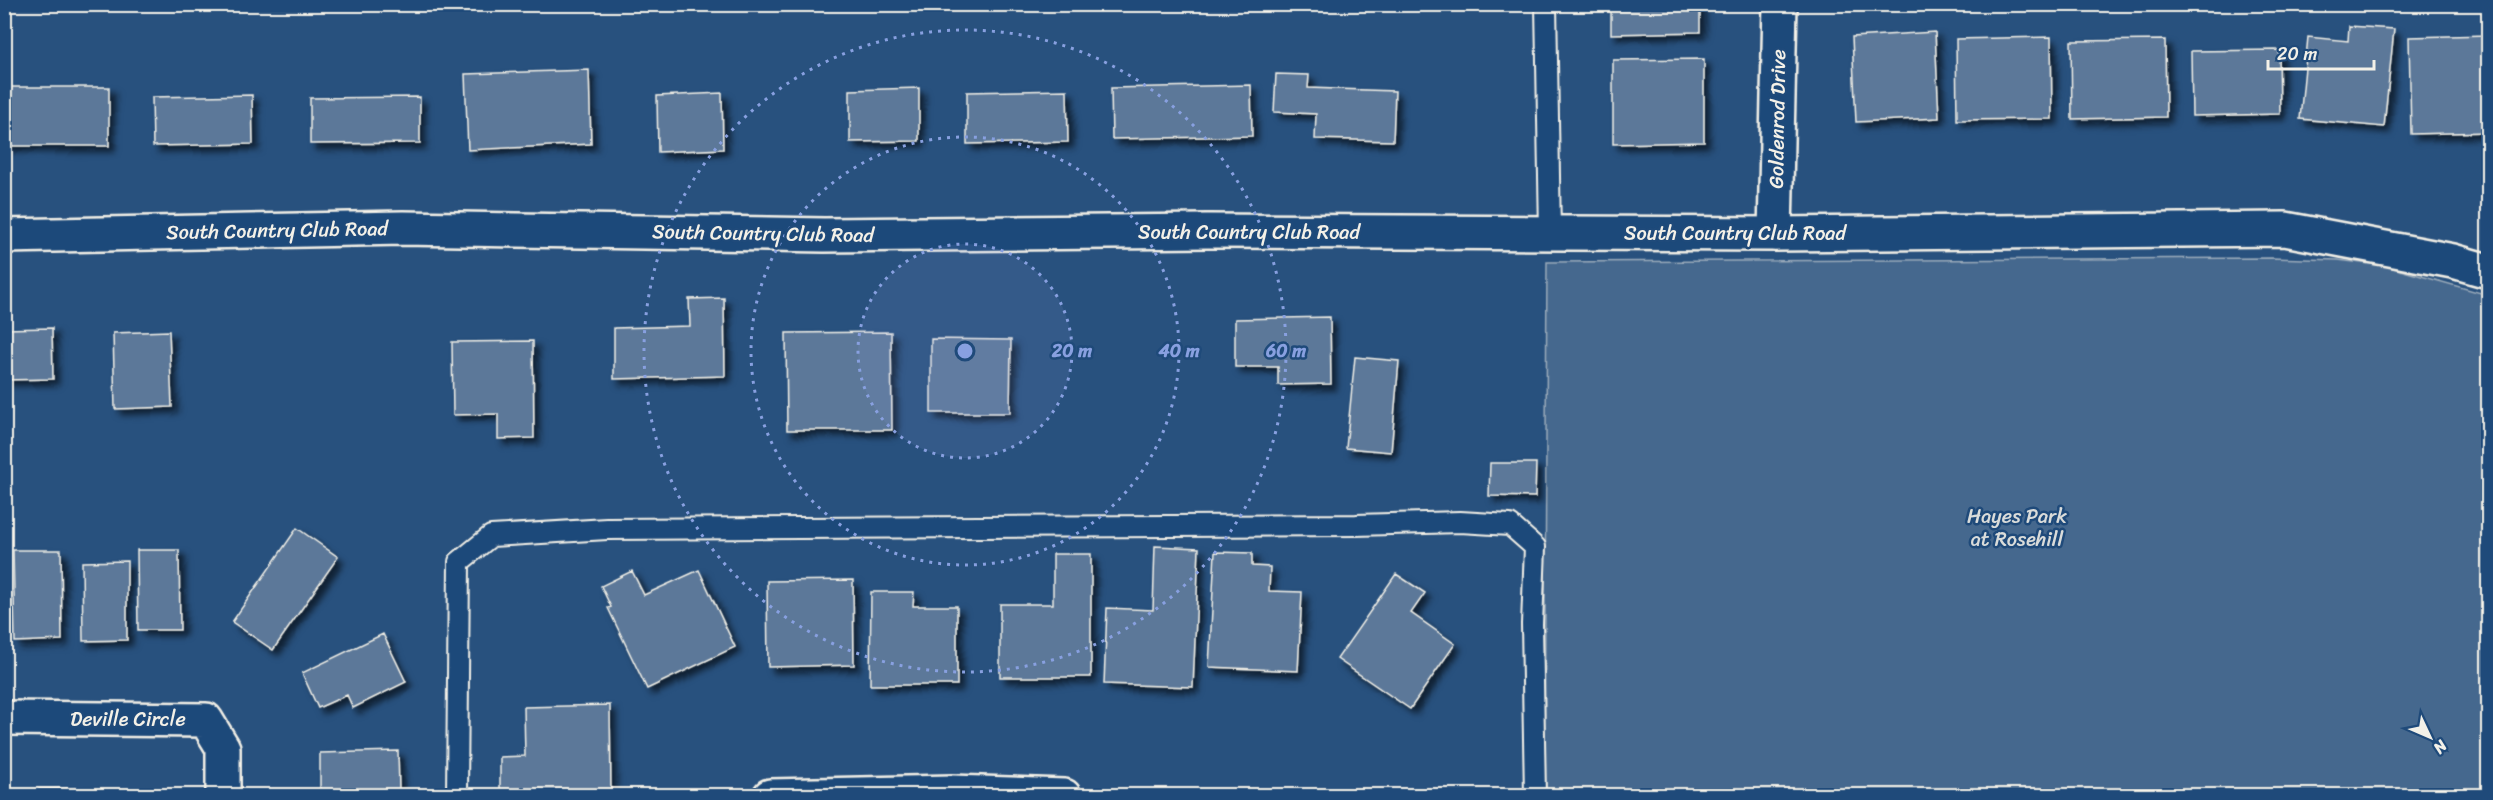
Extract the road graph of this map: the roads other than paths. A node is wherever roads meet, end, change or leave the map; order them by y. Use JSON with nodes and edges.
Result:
{"nodes":[{"id":1,"x":1546,"y":4,"type":"edge"},
{"id":2,"x":1780,"y":4,"type":"edge"},
{"id":3,"x":1550,"y":233,"type":"junction"},
{"id":4,"x":1775,"y":234,"type":"junction"},
{"id":5,"x":4,"y":236,"type":"edge"},
{"id":6,"x":2488,"y":271,"type":"edge"},
{"id":7,"x":4,"y":718,"type":"edge"},
{"id":8,"x":998,"y":794,"type":"edge"},
{"id":9,"x":223,"y":795,"type":"edge"},
{"id":10,"x":457,"y":795,"type":"edge"},
{"id":11,"x":770,"y":795,"type":"edge"},
{"id":12,"x":1064,"y":795,"type":"edge"},
{"id":13,"x":1535,"y":795,"type":"edge"}],
"edges":[{"from":1,"to":3,"type":"lane"},
{"from":2,"to":4,"type":"street","name":"Goldenrod Drive"},
{"from":3,"to":4,"type":"street","name":"South Country Club Road"},
{"from":3,"to":5,"type":"street","name":"South Country Club Road"},
{"from":4,"to":6,"type":"street","name":"South Country Club Road"},
{"from":7,"to":9,"type":"street","name":"Deville Circle"},
{"from":8,"to":11,"type":"street"},
{"from":8,"to":12,"type":"street"},
{"from":10,"to":13,"type":"lane"}]}
